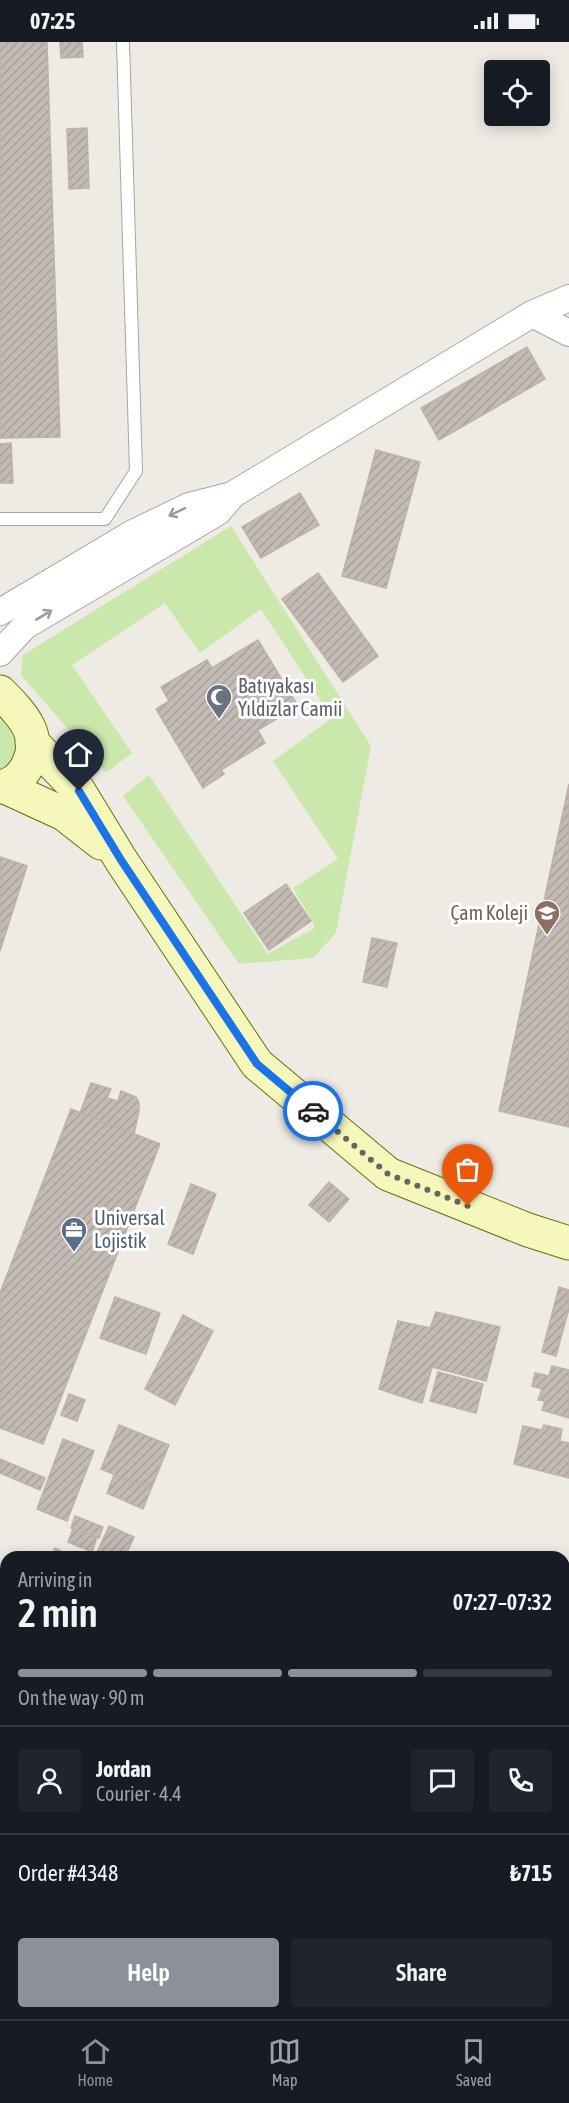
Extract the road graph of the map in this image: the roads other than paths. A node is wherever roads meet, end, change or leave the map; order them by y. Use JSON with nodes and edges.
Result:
{"nodes":[{"id":1,"x":123,"y":42,"type":"edge"},
{"id":2,"x":569,"y":298,"type":"edge"},
{"id":3,"x":532,"y":314,"type":"junction"},
{"id":4,"x":569,"y":333,"type":"edge"},
{"id":5,"x":232,"y":495,"type":"junction"},
{"id":6,"x":0,"y":519,"type":"edge"},
{"id":7,"x":0,"y":612,"type":"edge"},
{"id":8,"x":0,"y":653,"type":"edge"},
{"id":9,"x":0,"y":692,"type":"edge"},
{"id":10,"x":32,"y":742,"type":"junction"},
{"id":11,"x":2,"y":787,"type":"edge"},
{"id":12,"x":121,"y":860,"type":"junction"},
{"id":13,"x":569,"y":1243,"type":"edge"}],
"edges":[{"from":1,"to":6,"type":"lane"},
{"from":2,"to":3,"type":"street"},
{"from":3,"to":4,"type":"street"},
{"from":3,"to":5,"type":"street"},
{"from":5,"to":7,"type":"street","one_way":true},
{"from":8,"to":5,"type":"street","one_way":true},
{"from":9,"to":10,"type":"street"},
{"from":10,"to":11,"type":"street"},
{"from":10,"to":12,"type":"street"},
{"from":11,"to":12,"type":"street"},
{"from":12,"to":13,"type":"street"}]}
